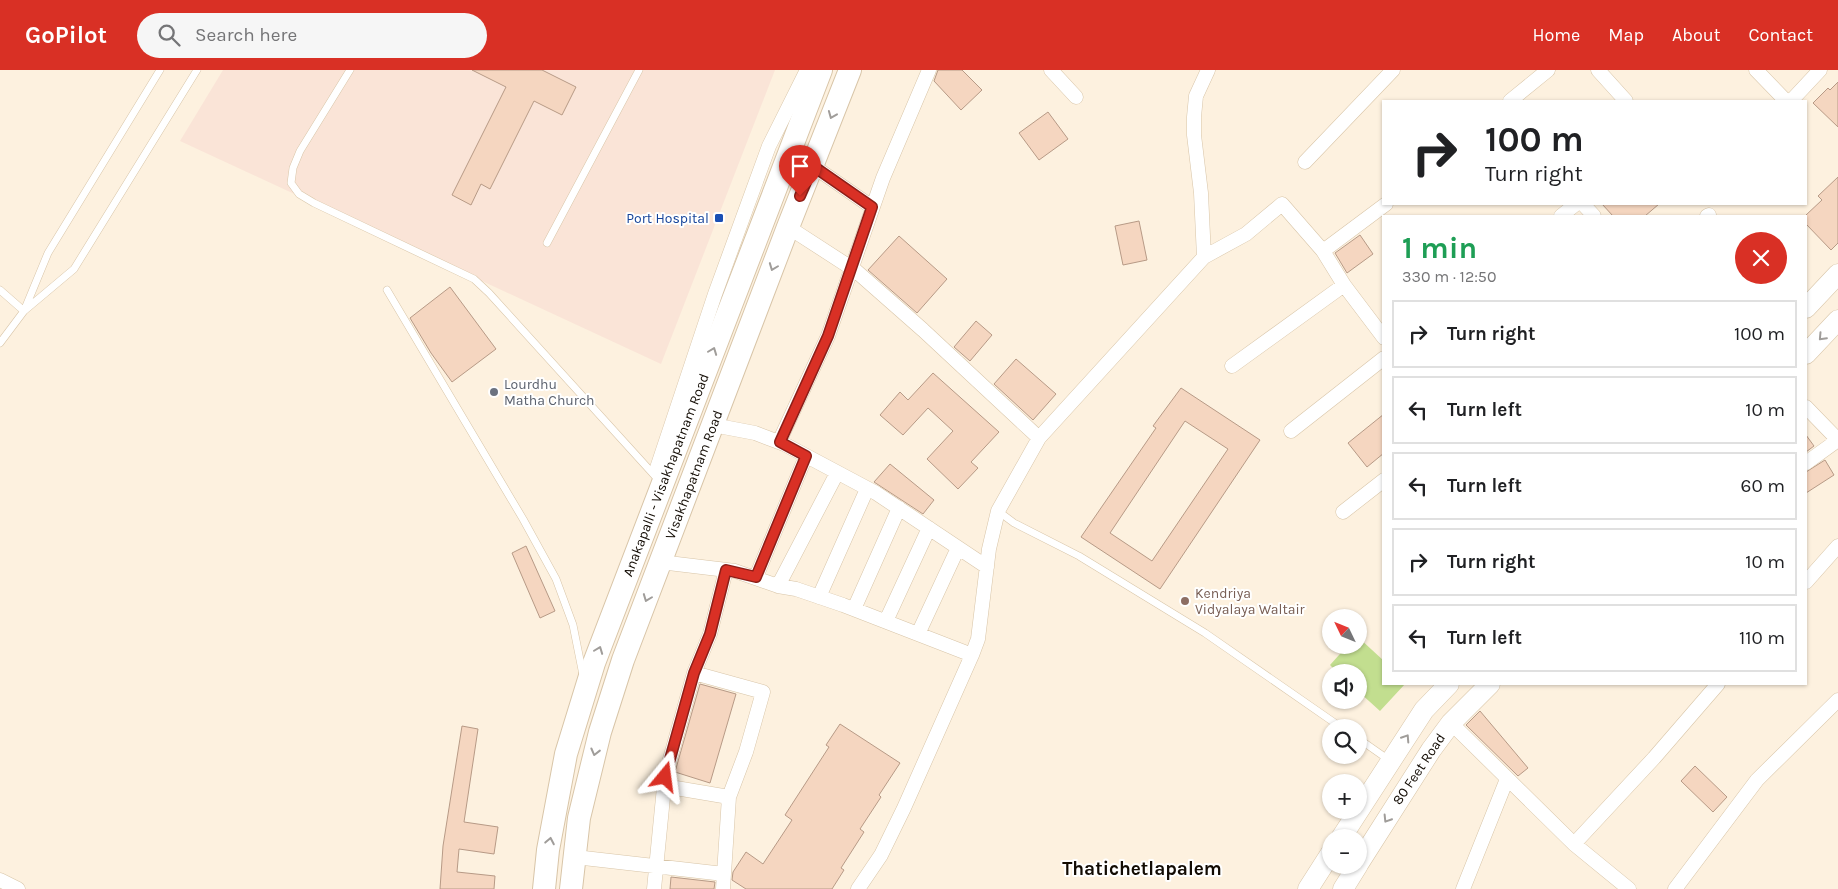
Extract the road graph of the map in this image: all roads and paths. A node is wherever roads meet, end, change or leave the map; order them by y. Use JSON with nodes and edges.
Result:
{"nodes":[{"id":1,"x":160,"y":70,"type":"edge"},
{"id":2,"x":197,"y":70,"type":"edge"},
{"id":3,"x":350,"y":70,"type":"edge"},
{"id":4,"x":638,"y":70,"type":"edge"},
{"id":5,"x":807,"y":70,"type":"edge"},
{"id":6,"x":820,"y":70,"type":"edge"},
{"id":7,"x":850,"y":70,"type":"edge"},
{"id":8,"x":929,"y":70,"type":"edge"},
{"id":9,"x":1051,"y":70,"type":"edge"},
{"id":10,"x":1208,"y":70,"type":"edge"},
{"id":11,"x":1393,"y":70,"type":"edge"},
{"id":12,"x":1548,"y":70,"type":"edge"},
{"id":13,"x":1598,"y":70,"type":"edge"},
{"id":14,"x":1756,"y":70,"type":"edge"},
{"id":15,"x":1820,"y":70,"type":"edge"},
{"id":16,"x":1076,"y":97,"type":"dead end"},
{"id":17,"x":1511,"y":100,"type":"edge"},
{"id":18,"x":1625,"y":100,"type":"edge"},
{"id":19,"x":1785,"y":100,"type":"edge"},
{"id":20,"x":1792,"y":100,"type":"edge"},
{"id":21,"x":1305,"y":162,"type":"dead end"},
{"id":22,"x":813,"y":166,"type":"junction"},
{"id":23,"x":1385,"y":205,"type":"edge"},
{"id":24,"x":1575,"y":205,"type":"edge"},
{"id":25,"x":1584,"y":205,"type":"edge"},
{"id":26,"x":872,"y":207,"type":"junction"},
{"id":27,"x":1562,"y":215,"type":"edge"},
{"id":28,"x":1593,"y":215,"type":"edge"},
{"id":29,"x":788,"y":227,"type":"junction"},
{"id":30,"x":547,"y":244,"type":"dead end"},
{"id":31,"x":1323,"y":251,"type":"junction"},
{"id":32,"x":1204,"y":256,"type":"junction"},
{"id":33,"x":851,"y":267,"type":"junction"},
{"id":34,"x":1838,"y":274,"type":"edge"},
{"id":35,"x":1344,"y":285,"type":"junction"},
{"id":36,"x":0,"y":290,"type":"edge"},
{"id":37,"x":387,"y":290,"type":"dead end"},
{"id":38,"x":1807,"y":307,"type":"edge"},
{"id":39,"x":24,"y":311,"type":"junction"},
{"id":40,"x":1838,"y":320,"type":"edge"},
{"id":41,"x":0,"y":329,"type":"edge"},
{"id":42,"x":6,"y":335,"type":"junction"},
{"id":43,"x":1382,"y":335,"type":"edge"},
{"id":44,"x":0,"y":343,"type":"edge"},
{"id":45,"x":1807,"y":353,"type":"edge"},
{"id":46,"x":1382,"y":360,"type":"edge"},
{"id":47,"x":1232,"y":366,"type":"dead end"},
{"id":48,"x":1807,"y":408,"type":"edge"},
{"id":49,"x":713,"y":425,"type":"junction"},
{"id":50,"x":1292,"y":431,"type":"dead end"},
{"id":51,"x":1040,"y":438,"type":"junction"},
{"id":52,"x":1838,"y":440,"type":"edge"},
{"id":53,"x":780,"y":442,"type":"junction"},
{"id":54,"x":806,"y":456,"type":"junction"},
{"id":55,"x":1807,"y":462,"type":"edge"},
{"id":56,"x":837,"y":473,"type":"junction"},
{"id":57,"x":655,"y":476,"type":"junction"},
{"id":58,"x":1382,"y":482,"type":"edge"},
{"id":59,"x":867,"y":489,"type":"junction"},
{"id":60,"x":898,"y":508,"type":"junction"},
{"id":61,"x":998,"y":511,"type":"junction"},
{"id":62,"x":1343,"y":512,"type":"dead end"},
{"id":63,"x":929,"y":528,"type":"junction"},
{"id":64,"x":1838,"y":546,"type":"edge"},
{"id":65,"x":958,"y":548,"type":"junction"},
{"id":66,"x":660,"y":562,"type":"junction"},
{"id":67,"x":987,"y":566,"type":"junction"},
{"id":68,"x":726,"y":570,"type":"junction"},
{"id":69,"x":756,"y":577,"type":"junction"},
{"id":70,"x":1807,"y":581,"type":"edge"},
{"id":71,"x":778,"y":586,"type":"junction"},
{"id":72,"x":623,"y":587,"type":"junction"},
{"id":73,"x":819,"y":597,"type":"junction"},
{"id":74,"x":854,"y":609,"type":"junction"},
{"id":75,"x":886,"y":621,"type":"junction"},
{"id":76,"x":918,"y":634,"type":"junction"},
{"id":77,"x":972,"y":655,"type":"junction"},
{"id":78,"x":694,"y":673,"type":"junction"},
{"id":79,"x":1448,"y":685,"type":"edge"},
{"id":80,"x":1489,"y":685,"type":"edge"},
{"id":81,"x":1717,"y":685,"type":"edge"},
{"id":82,"x":586,"y":689,"type":"junction"},
{"id":83,"x":1838,"y":700,"type":"edge"},
{"id":84,"x":1329,"y":719,"type":"edge"},
{"id":85,"x":1451,"y":723,"type":"junction"},
{"id":86,"x":1367,"y":744,"type":"edge"},
{"id":87,"x":1391,"y":761,"type":"junction"},
{"id":88,"x":1414,"y":776,"type":"junction"},
{"id":89,"x":1507,"y":779,"type":"junction"},
{"id":90,"x":664,"y":786,"type":"junction"},
{"id":91,"x":729,"y":797,"type":"junction"},
{"id":92,"x":1347,"y":829,"type":"edge"},
{"id":93,"x":1574,"y":844,"type":"junction"},
{"id":94,"x":1367,"y":850,"type":"edge"},
{"id":95,"x":575,"y":857,"type":"junction"},
{"id":96,"x":656,"y":865,"type":"junction"},
{"id":97,"x":1322,"y":867,"type":"edge"},
{"id":98,"x":724,"y":874,"type":"junction"},
{"id":99,"x":1352,"y":874,"type":"edge"},
{"id":100,"x":0,"y":880,"type":"edge"},
{"id":101,"x":18,"y":889,"type":"edge"},
{"id":102,"x":544,"y":889,"type":"edge"},
{"id":103,"x":571,"y":889,"type":"edge"},
{"id":104,"x":654,"y":889,"type":"edge"},
{"id":105,"x":723,"y":889,"type":"edge"},
{"id":106,"x":858,"y":889,"type":"edge"},
{"id":107,"x":1308,"y":889,"type":"edge"},
{"id":108,"x":1343,"y":889,"type":"edge"},
{"id":109,"x":1463,"y":889,"type":"edge"},
{"id":110,"x":1630,"y":889,"type":"edge"},
{"id":111,"x":1675,"y":889,"type":"edge"}],
"edges":[{"from":1,"to":39,"type":"lane"},
{"from":2,"to":39,"type":"lane"},
{"from":3,"to":57,"type":"lane"},
{"from":4,"to":30,"type":"lane"},
{"from":5,"to":57,"type":"street"},
{"from":72,"to":6,"type":"main road","name":"Anakapalli - Visakhapatnam Road","one_way":true},
{"from":7,"to":22,"type":"main road","name":"Visakhapatnam Road","one_way":true},
{"from":8,"to":26,"type":"street"},
{"from":9,"to":16,"type":"street"},
{"from":10,"to":32,"type":"street"},
{"from":11,"to":21,"type":"street"},
{"from":12,"to":17,"type":"street"},
{"from":13,"to":18,"type":"street"},
{"from":14,"to":19,"type":"street"},
{"from":15,"to":20,"type":"street"},
{"from":22,"to":26,"type":"street"},
{"from":22,"to":29,"type":"main road","name":"Visakhapatnam Road"},
{"from":23,"to":31,"type":"street"},
{"from":24,"to":27,"type":"street"},
{"from":25,"to":28,"type":"street"},
{"from":26,"to":33,"type":"street"},
{"from":29,"to":33,"type":"street"},
{"from":29,"to":49,"type":"main road","name":"Visakhapatnam Road","one_way":true},
{"from":31,"to":32,"type":"street"},
{"from":31,"to":35,"type":"street"},
{"from":32,"to":51,"type":"street"},
{"from":33,"to":51,"type":"street"},
{"from":33,"to":53,"type":"street"},
{"from":34,"to":38,"type":"street"},
{"from":35,"to":43,"type":"street"},
{"from":35,"to":47,"type":"street"},
{"from":36,"to":39,"type":"lane"},
{"from":37,"to":82,"type":"lane"},
{"from":39,"to":42,"type":"lane"},
{"from":40,"to":45,"type":"street","one_way":true},
{"from":41,"to":42,"type":"lane"},
{"from":42,"to":44,"type":"lane"},
{"from":46,"to":50,"type":"street"},
{"from":48,"to":52,"type":"street"},
{"from":49,"to":53,"type":"street"},
{"from":49,"to":66,"type":"main road","name":"Visakhapatnam Road"},
{"from":51,"to":61,"type":"street"},
{"from":52,"to":55,"type":"street"},
{"from":53,"to":54,"type":"street"},
{"from":54,"to":56,"type":"street"},
{"from":54,"to":69,"type":"street"},
{"from":56,"to":59,"type":"street"},
{"from":56,"to":71,"type":"street"},
{"from":57,"to":72,"type":"street"},
{"from":58,"to":62,"type":"street"},
{"from":59,"to":60,"type":"street"},
{"from":59,"to":73,"type":"street"},
{"from":60,"to":63,"type":"street"},
{"from":60,"to":74,"type":"street"},
{"from":61,"to":67,"type":"street"},
{"from":61,"to":84,"type":"lane"},
{"from":63,"to":65,"type":"street"},
{"from":63,"to":75,"type":"street"},
{"from":64,"to":70,"type":"street"},
{"from":65,"to":67,"type":"street"},
{"from":65,"to":76,"type":"street"},
{"from":66,"to":68,"type":"street"},
{"from":66,"to":95,"type":"main road","name":"Visakhapatnam Road","one_way":true},
{"from":67,"to":77,"type":"street"},
{"from":68,"to":69,"type":"street"},
{"from":68,"to":78,"type":"street"},
{"from":69,"to":71,"type":"street"},
{"from":71,"to":73,"type":"street"},
{"from":82,"to":72,"type":"main road","name":"Anakapalli - Visakhapatnam Road","one_way":true},
{"from":73,"to":74,"type":"street"},
{"from":74,"to":75,"type":"street"},
{"from":75,"to":76,"type":"street"},
{"from":76,"to":77,"type":"street"},
{"from":77,"to":106,"type":"street"},
{"from":78,"to":90,"type":"street"},
{"from":78,"to":91,"type":"street"},
{"from":87,"to":79,"type":"street","name":"80 Feet Road","one_way":true},
{"from":80,"to":85,"type":"street","name":"80 Feet Road"},
{"from":81,"to":93,"type":"street"},
{"from":102,"to":82,"type":"main road","name":"Anakapalli - Visakhapatnam Road","one_way":true},
{"from":83,"to":111,"type":"street"},
{"from":85,"to":88,"type":"street","name":"80 Feet Road"},
{"from":85,"to":89,"type":"street"},
{"from":86,"to":87,"type":"lane"},
{"from":87,"to":88,"type":"street"},
{"from":87,"to":92,"type":"street","name":"80 Feet Road"},
{"from":88,"to":94,"type":"street","name":"80 Feet Road","one_way":true},
{"from":89,"to":93,"type":"street"},
{"from":89,"to":109,"type":"street"},
{"from":90,"to":91,"type":"street"},
{"from":90,"to":96,"type":"street"},
{"from":91,"to":98,"type":"street"},
{"from":93,"to":110,"type":"street"},
{"from":95,"to":96,"type":"street"},
{"from":95,"to":103,"type":"main road","name":"Visakhapatnam Road"},
{"from":96,"to":98,"type":"street"},
{"from":96,"to":104,"type":"street"},
{"from":97,"to":107,"type":"street"},
{"from":98,"to":105,"type":"street"},
{"from":99,"to":108,"type":"street","name":"80 Feet Road"},
{"from":100,"to":101,"type":"street"}]}
